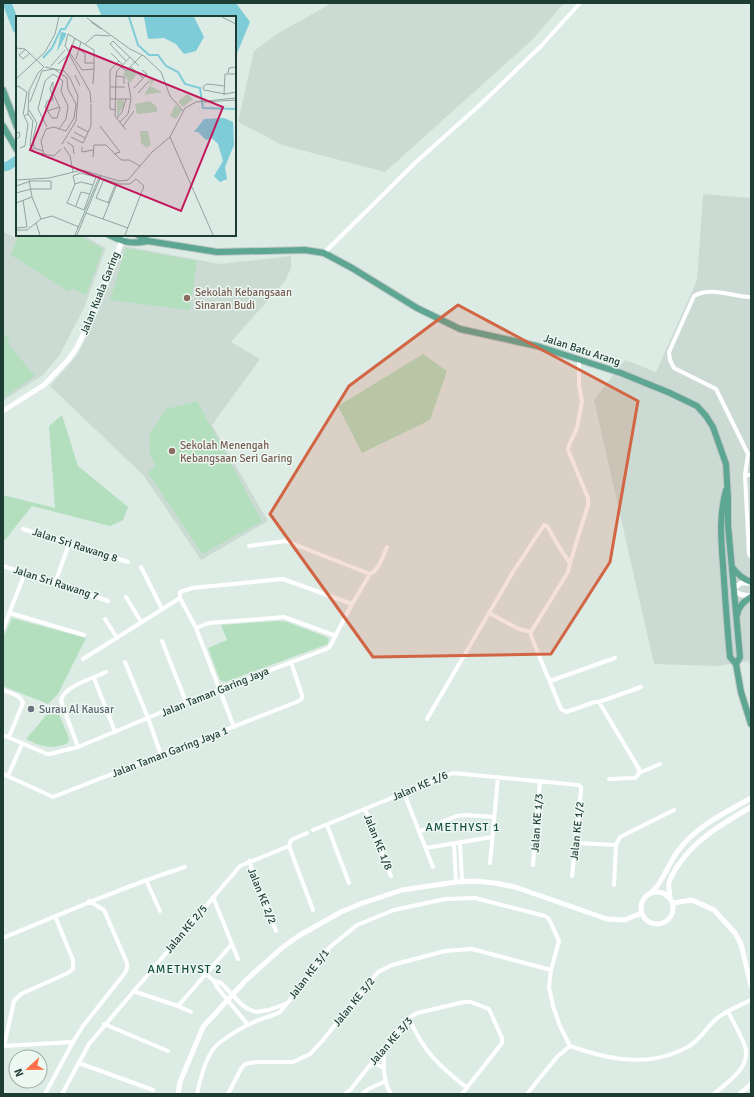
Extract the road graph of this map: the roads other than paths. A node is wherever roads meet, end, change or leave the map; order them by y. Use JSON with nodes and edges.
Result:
{"nodes":[{"id":1,"x":580,"y":3,"type":"edge"},
{"id":2,"x":3,"y":90,"type":"edge"},
{"id":3,"x":16,"y":124,"type":"edge"},
{"id":4,"x":3,"y":126,"type":"edge"},
{"id":5,"x":16,"y":148,"type":"edge"},
{"id":6,"x":140,"y":236,"type":"edge"},
{"id":7,"x":123,"y":238,"type":"edge"},
{"id":8,"x":148,"y":241,"type":"junction"},
{"id":9,"x":324,"y":253,"type":"junction"},
{"id":10,"x":751,"y":297,"type":"edge"},
{"id":11,"x":579,"y":359,"type":"junction"},
{"id":12,"x":3,"y":411,"type":"edge"},
{"id":13,"x":749,"y":465,"type":"edge"},
{"id":14,"x":745,"y":475,"type":"junction"},
{"id":15,"x":751,"y":475,"type":"edge"},
{"id":16,"x":727,"y":486,"type":"junction"},
{"id":17,"x":23,"y":529,"type":"dead end"},
{"id":18,"x":69,"y":544,"type":"junction"},
{"id":19,"x":249,"y":546,"type":"dead end"},
{"id":20,"x":387,"y":547,"type":"dead end"},
{"id":21,"x":751,"y":557,"type":"edge"},
{"id":22,"x":128,"y":562,"type":"dead end"},
{"id":23,"x":570,"y":563,"type":"junction"},
{"id":24,"x":731,"y":565,"type":"junction"},
{"id":25,"x":3,"y":566,"type":"edge"},
{"id":26,"x":141,"y":567,"type":"dead end"},
{"id":27,"x":25,"y":573,"type":"junction"},
{"id":28,"x":370,"y":574,"type":"junction"},
{"id":29,"x":723,"y":578,"type":"junction"},
{"id":30,"x":55,"y":583,"type":"junction"},
{"id":31,"x":751,"y":583,"type":"edge"},
{"id":32,"x":733,"y":589,"type":"junction"},
{"id":33,"x":751,"y":596,"type":"edge"},
{"id":34,"x":126,"y":597,"type":"dead end"},
{"id":35,"x":180,"y":598,"type":"junction"},
{"id":36,"x":108,"y":601,"type":"dead end"},
{"id":37,"x":725,"y":602,"type":"junction"},
{"id":38,"x":352,"y":604,"type":"junction"},
{"id":39,"x":162,"y":609,"type":"junction"},
{"id":40,"x":10,"y":613,"type":"junction"},
{"id":41,"x":489,"y":613,"type":"junction"},
{"id":42,"x":736,"y":618,"type":"junction"},
{"id":43,"x":105,"y":619,"type":"dead end"},
{"id":44,"x":141,"y":622,"type":"junction"},
{"id":45,"x":196,"y":628,"type":"junction"},
{"id":46,"x":3,"y":629,"type":"edge"},
{"id":47,"x":532,"y":632,"type":"junction"},
{"id":48,"x":84,"y":635,"type":"dead end"},
{"id":49,"x":336,"y":636,"type":"junction"},
{"id":50,"x":117,"y":638,"type":"junction"},
{"id":51,"x":162,"y":641,"type":"dead end"},
{"id":52,"x":615,"y":658,"type":"dead end"},
{"id":53,"x":83,"y":659,"type":"dead end"},
{"id":54,"x":125,"y":662,"type":"dead end"},
{"id":55,"x":291,"y":662,"type":"junction"},
{"id":56,"x":736,"y":664,"type":"junction"},
{"id":57,"x":106,"y":672,"type":"dead end"},
{"id":58,"x":94,"y":678,"type":"junction"},
{"id":59,"x":550,"y":681,"type":"junction"},
{"id":60,"x":641,"y":687,"type":"dead end"},
{"id":61,"x":220,"y":689,"type":"junction"},
{"id":62,"x":3,"y":690,"type":"edge"},
{"id":63,"x":186,"y":702,"type":"junction"},
{"id":64,"x":599,"y":702,"type":"junction"},
{"id":65,"x":148,"y":718,"type":"junction"},
{"id":66,"x":427,"y":719,"type":"dead end"},
{"id":67,"x":751,"y":724,"type":"edge"},
{"id":68,"x":234,"y":726,"type":"junction"},
{"id":69,"x":115,"y":732,"type":"junction"},
{"id":70,"x":3,"y":735,"type":"edge"},
{"id":71,"x":9,"y":737,"type":"junction"},
{"id":72,"x":22,"y":744,"type":"junction"},
{"id":73,"x":78,"y":747,"type":"junction"},
{"id":74,"x":161,"y":754,"type":"junction"},
{"id":75,"x":660,"y":764,"type":"dead end"},
{"id":76,"x":638,"y":773,"type":"junction"},
{"id":77,"x":5,"y":775,"type":"edge"},
{"id":78,"x":498,"y":777,"type":"junction"},
{"id":79,"x":609,"y":779,"type":"dead end"},
{"id":80,"x":540,"y":781,"type":"junction"},
{"id":81,"x":581,"y":786,"type":"joint"},
{"id":82,"x":404,"y":793,"type":"junction"},
{"id":83,"x":751,"y":798,"type":"edge"},
{"id":84,"x":751,"y":807,"type":"edge"},
{"id":85,"x":365,"y":809,"type":"junction"},
{"id":86,"x":674,"y":810,"type":"dead end"},
{"id":87,"x":494,"y":817,"type":"junction"},
{"id":88,"x":326,"y":825,"type":"junction"},
{"id":89,"x":313,"y":830,"type":"dead end"},
{"id":90,"x":419,"y":832,"type":"junction"},
{"id":91,"x":307,"y":833,"type":"dead end"},
{"id":92,"x":492,"y":837,"type":"junction"},
{"id":93,"x":460,"y":843,"type":"junction"},
{"id":94,"x":575,"y":843,"type":"junction"},
{"id":95,"x":454,"y":844,"type":"junction"},
{"id":96,"x":616,"y":845,"type":"junction"},
{"id":97,"x":289,"y":846,"type":"junction"},
{"id":98,"x":426,"y":848,"type":"junction"},
{"id":99,"x":249,"y":861,"type":"junction"},
{"id":100,"x":490,"y":863,"type":"dead end"},
{"id":101,"x":533,"y":865,"type":"dead end"},
{"id":102,"x":185,"y":867,"type":"dead end"},
{"id":103,"x":433,"y":867,"type":"dead end"},
{"id":104,"x":391,"y":876,"type":"dead end"},
{"id":105,"x":572,"y":876,"type":"dead end"},
{"id":106,"x":146,"y":880,"type":"junction"},
{"id":107,"x":462,"y":881,"type":"junction"},
{"id":108,"x":456,"y":882,"type":"junction"},
{"id":109,"x":349,"y":883,"type":"dead end"},
{"id":110,"x":614,"y":885,"type":"dead end"},
{"id":111,"x":652,"y":892,"type":"junction"},
{"id":112,"x":213,"y":897,"type":"junction"},
{"id":113,"x":671,"y":900,"type":"junction"},
{"id":114,"x":89,"y":902,"type":"junction"},
{"id":115,"x":313,"y":910,"type":"dead end"},
{"id":116,"x":160,"y":911,"type":"dead end"},
{"id":117,"x":642,"y":913,"type":"junction"},
{"id":118,"x":54,"y":916,"type":"junction"},
{"id":119,"x":276,"y":931,"type":"dead end"},
{"id":120,"x":3,"y":938,"type":"edge"},
{"id":121,"x":232,"y":944,"type":"junction"},
{"id":122,"x":238,"y":959,"type":"dead end"},
{"id":123,"x":551,"y":970,"type":"junction"},
{"id":124,"x":206,"y":974,"type":"junction"},
{"id":125,"x":214,"y":981,"type":"junction"},
{"id":126,"x":751,"y":986,"type":"edge"},
{"id":127,"x":134,"y":991,"type":"junction"},
{"id":128,"x":233,"y":995,"type":"junction"},
{"id":129,"x":228,"y":999,"type":"junction"},
{"id":130,"x":751,"y":1000,"type":"edge"},
{"id":131,"x":287,"y":1003,"type":"junction"},
{"id":132,"x":178,"y":1006,"type":"junction"},
{"id":133,"x":728,"y":1011,"type":"junction"},
{"id":134,"x":191,"y":1012,"type":"dead end"},
{"id":135,"x":409,"y":1018,"type":"junction"},
{"id":136,"x":104,"y":1024,"type":"junction"},
{"id":137,"x":248,"y":1024,"type":"junction"},
{"id":138,"x":73,"y":1042,"type":"junction"},
{"id":139,"x":4,"y":1046,"type":"edge"},
{"id":140,"x":384,"y":1046,"type":"junction"},
{"id":141,"x":570,"y":1046,"type":"junction"},
{"id":142,"x":168,"y":1051,"type":"dead end"},
{"id":143,"x":79,"y":1063,"type":"junction"},
{"id":144,"x":370,"y":1066,"type":"junction"},
{"id":145,"x":384,"y":1068,"type":"junction"},
{"id":146,"x":386,"y":1081,"type":"junction"},
{"id":147,"x":751,"y":1084,"type":"edge"},
{"id":148,"x":466,"y":1087,"type":"junction"},
{"id":149,"x":153,"y":1090,"type":"dead end"},
{"id":150,"x":46,"y":1094,"type":"edge"},
{"id":151,"x":62,"y":1094,"type":"edge"},
{"id":152,"x":178,"y":1094,"type":"edge"},
{"id":153,"x":197,"y":1094,"type":"edge"},
{"id":154,"x":228,"y":1094,"type":"edge"},
{"id":155,"x":345,"y":1094,"type":"edge"},
{"id":156,"x":362,"y":1094,"type":"edge"},
{"id":157,"x":391,"y":1094,"type":"edge"},
{"id":158,"x":462,"y":1094,"type":"edge"},
{"id":159,"x":527,"y":1094,"type":"edge"},
{"id":160,"x":714,"y":1094,"type":"edge"},
{"id":161,"x":740,"y":1094,"type":"edge"}],
"edges":[{"from":1,"to":9,"type":"street"},
{"from":2,"to":3,"type":"main road"},
{"from":4,"to":5,"type":"main road"},
{"from":6,"to":8,"type":"main road","name":"Jalan Batu Arang"},
{"from":7,"to":8,"type":"main road","name":"Jalan Batu Arang"},
{"from":7,"to":12,"type":"street","name":"Jalan Kuala Garing"},
{"from":8,"to":9,"type":"main road","name":"Jalan Batu Arang"},
{"from":9,"to":11,"type":"main road","name":"Jalan Batu Arang"},
{"from":10,"to":13,"type":"street"},
{"from":11,"to":16,"type":"main road","name":"Jalan Batu Arang"},
{"from":11,"to":23,"type":"street"},
{"from":13,"to":14,"type":"street"},
{"from":14,"to":15,"type":"street"},
{"from":14,"to":21,"type":"street"},
{"from":16,"to":24,"type":"main road","name":"Jalan Batu Arang"},
{"from":16,"to":29,"type":"main road"},
{"from":17,"to":18,"type":"street","name":"Jalan Sri Rawang 8"},
{"from":18,"to":22,"type":"street","name":"Jalan Sri Rawang 8"},
{"from":18,"to":30,"type":"street"},
{"from":19,"to":28,"type":"street"},
{"from":20,"to":28,"type":"street","name":"Jalan Taman Garing Jaya"},
{"from":23,"to":41,"type":"street"},
{"from":23,"to":47,"type":"street"},
{"from":24,"to":31,"type":"main road"},
{"from":24,"to":32,"type":"main road","name":"Jalan Batu Arang"},
{"from":25,"to":27,"type":"street","name":"Jalan Sri Rawang 7"},
{"from":26,"to":39,"type":"street"},
{"from":27,"to":30,"type":"street","name":"Jalan Sri Rawang 7"},
{"from":27,"to":40,"type":"street"},
{"from":28,"to":38,"type":"street","name":"Jalan Taman Garing Jaya"},
{"from":29,"to":32,"type":"main road"},
{"from":29,"to":37,"type":"main road"},
{"from":30,"to":36,"type":"street","name":"Jalan Sri Rawang 7"},
{"from":31,"to":32,"type":"street"},
{"from":32,"to":33,"type":"street"},
{"from":32,"to":37,"type":"main road"},
{"from":32,"to":42,"type":"main road","name":"Jalan Batu Arang"},
{"from":33,"to":42,"type":"main road"},
{"from":34,"to":44,"type":"street"},
{"from":35,"to":38,"type":"street"},
{"from":35,"to":39,"type":"street"},
{"from":35,"to":45,"type":"street"},
{"from":37,"to":56,"type":"main road"},
{"from":38,"to":49,"type":"street","name":"Jalan Taman Garing Jaya"},
{"from":39,"to":44,"type":"street"},
{"from":40,"to":46,"type":"street"},
{"from":40,"to":48,"type":"street"},
{"from":41,"to":47,"type":"street"},
{"from":41,"to":66,"type":"street"},
{"from":42,"to":56,"type":"main road","name":"Jalan Batu Arang"},
{"from":43,"to":50,"type":"street"},
{"from":44,"to":50,"type":"street"},
{"from":45,"to":49,"type":"street"},
{"from":45,"to":61,"type":"street"},
{"from":47,"to":59,"type":"street"},
{"from":49,"to":55,"type":"street","name":"Jalan Taman Garing Jaya"},
{"from":50,"to":53,"type":"street"},
{"from":51,"to":63,"type":"street"},
{"from":52,"to":59,"type":"street"},
{"from":54,"to":65,"type":"street"},
{"from":55,"to":61,"type":"street","name":"Jalan Taman Garing Jaya"},
{"from":55,"to":68,"type":"street","name":"Jalan Taman Garing Jaya 1"},
{"from":56,"to":67,"type":"main road","name":"Jalan Batu Arang"},
{"from":57,"to":58,"type":"street"},
{"from":58,"to":69,"type":"street"},
{"from":58,"to":73,"type":"street"},
{"from":59,"to":64,"type":"street"},
{"from":60,"to":64,"type":"street"},
{"from":61,"to":63,"type":"street","name":"Jalan Taman Garing Jaya"},
{"from":61,"to":68,"type":"street"},
{"from":62,"to":71,"type":"street"},
{"from":63,"to":65,"type":"street","name":"Jalan Taman Garing Jaya"},
{"from":64,"to":76,"type":"street"},
{"from":65,"to":69,"type":"street","name":"Jalan Taman Garing Jaya"},
{"from":65,"to":74,"type":"street"},
{"from":68,"to":74,"type":"street","name":"Jalan Taman Garing Jaya 1"},
{"from":69,"to":73,"type":"street","name":"Jalan Taman Garing Jaya"},
{"from":70,"to":71,"type":"street","name":"Jalan Taman Garing Jaya"},
{"from":71,"to":72,"type":"street","name":"Jalan Taman Garing Jaya"},
{"from":72,"to":73,"type":"street","name":"Jalan Taman Garing Jaya"},
{"from":72,"to":77,"type":"street"},
{"from":74,"to":77,"type":"street","name":"Jalan Taman Garing Jaya 1"},
{"from":75,"to":76,"type":"street"},
{"from":76,"to":79,"type":"street"},
{"from":78,"to":80,"type":"street","name":"Jalan KE 1/6"},
{"from":78,"to":82,"type":"street","name":"Jalan KE 1/6"},
{"from":78,"to":87,"type":"street"},
{"from":80,"to":81,"type":"street","name":"Jalan KE 1/6"},
{"from":80,"to":101,"type":"street","name":"Jalan KE 1/3"},
{"from":81,"to":94,"type":"street","name":"Jalan KE 1/2"},
{"from":82,"to":85,"type":"street","name":"Jalan KE 1/6"},
{"from":82,"to":90,"type":"street"},
{"from":83,"to":111,"type":"street"},
{"from":84,"to":113,"type":"street"},
{"from":85,"to":88,"type":"street","name":"Jalan KE 1/6"},
{"from":85,"to":104,"type":"street","name":"Jalan KE 1/8"},
{"from":86,"to":96,"type":"street"},
{"from":87,"to":90,"type":"street"},
{"from":87,"to":92,"type":"street"},
{"from":88,"to":89,"type":"street","name":"Jalan KE 1/6"},
{"from":88,"to":109,"type":"street"},
{"from":90,"to":98,"type":"street"},
{"from":91,"to":97,"type":"street"},
{"from":92,"to":93,"type":"street"},
{"from":92,"to":100,"type":"street"},
{"from":93,"to":95,"type":"street"},
{"from":93,"to":107,"type":"street"},
{"from":94,"to":96,"type":"street"},
{"from":94,"to":105,"type":"street","name":"Jalan KE 1/2"},
{"from":95,"to":98,"type":"street"},
{"from":95,"to":108,"type":"street"},
{"from":96,"to":110,"type":"street"},
{"from":97,"to":99,"type":"street","name":"Jalan KE 2/5"},
{"from":97,"to":115,"type":"street"},
{"from":98,"to":103,"type":"street"},
{"from":99,"to":112,"type":"street","name":"Jalan KE 2/5"},
{"from":99,"to":119,"type":"street","name":"Jalan KE 2/2"},
{"from":102,"to":106,"type":"street"},
{"from":106,"to":114,"type":"street"},
{"from":106,"to":116,"type":"street"},
{"from":107,"to":108,"type":"street"},
{"from":107,"to":117,"type":"street"},
{"from":108,"to":128,"type":"street"},
{"from":111,"to":113,"type":"street"},
{"from":111,"to":117,"type":"street"},
{"from":112,"to":121,"type":"street"},
{"from":112,"to":127,"type":"street","name":"Jalan KE 2/5"},
{"from":113,"to":117,"type":"street"},
{"from":113,"to":126,"type":"street"},
{"from":114,"to":118,"type":"street"},
{"from":114,"to":138,"type":"street"},
{"from":118,"to":120,"type":"street"},
{"from":118,"to":139,"type":"street"},
{"from":121,"to":122,"type":"street"},
{"from":121,"to":124,"type":"street"},
{"from":123,"to":131,"type":"street","name":"Jalan KE 3/1"},
{"from":123,"to":141,"type":"street"},
{"from":123,"to":154,"type":"street","name":"Jalan KE 3/2"},
{"from":124,"to":125,"type":"street"},
{"from":124,"to":132,"type":"street"},
{"from":125,"to":128,"type":"street"},
{"from":125,"to":129,"type":"street"},
{"from":127,"to":132,"type":"street"},
{"from":127,"to":136,"type":"street","name":"Jalan KE 2/5"},
{"from":128,"to":129,"type":"street"},
{"from":128,"to":131,"type":"street"},
{"from":129,"to":137,"type":"street"},
{"from":129,"to":152,"type":"street"},
{"from":130,"to":133,"type":"street"},
{"from":131,"to":137,"type":"street","name":"Jalan KE 3/1"},
{"from":132,"to":134,"type":"street"},
{"from":133,"to":141,"type":"street"},
{"from":133,"to":160,"type":"street"},
{"from":135,"to":140,"type":"street","name":"Jalan KE 3/3"},
{"from":135,"to":148,"type":"street"},
{"from":135,"to":148,"type":"street","name":"Jalan KE 3/3"},
{"from":136,"to":142,"type":"street"},
{"from":136,"to":143,"type":"street","name":"Jalan KE 2/5"},
{"from":137,"to":153,"type":"street","name":"Jalan KE 3/1"},
{"from":138,"to":139,"type":"street"},
{"from":138,"to":150,"type":"street"},
{"from":140,"to":144,"type":"street","name":"Jalan KE 3/3"},
{"from":140,"to":145,"type":"street"},
{"from":141,"to":159,"type":"street"},
{"from":143,"to":149,"type":"street"},
{"from":143,"to":151,"type":"street","name":"Jalan KE 2/5"},
{"from":144,"to":145,"type":"street"},
{"from":144,"to":155,"type":"street","name":"Jalan KE 3/3"},
{"from":145,"to":146,"type":"street"},
{"from":146,"to":156,"type":"street","name":"Jalan KE 3/3"},
{"from":146,"to":157,"type":"street"},
{"from":147,"to":161,"type":"street"},
{"from":148,"to":158,"type":"street","name":"Jalan KE 3/3"}]}
